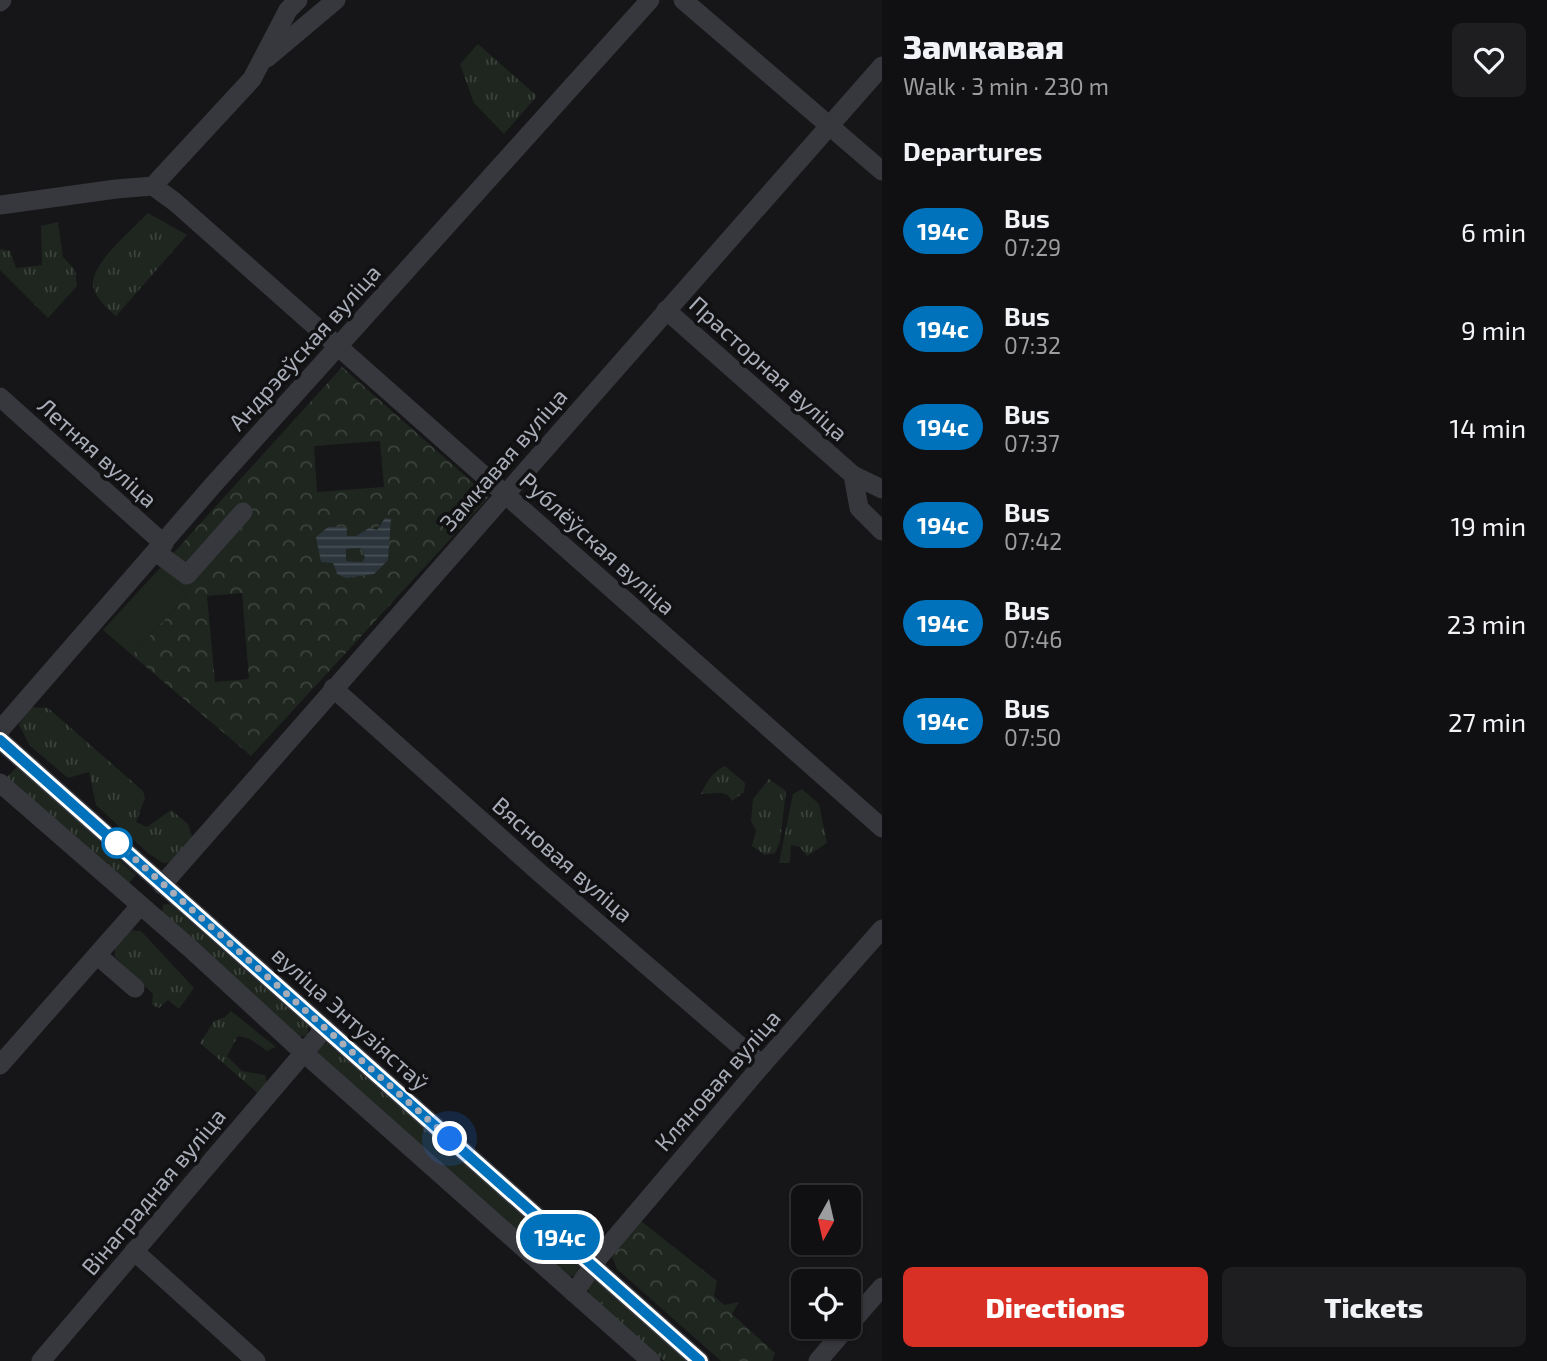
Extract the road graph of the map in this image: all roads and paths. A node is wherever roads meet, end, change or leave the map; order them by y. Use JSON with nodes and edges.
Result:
{"nodes":[{"id":1,"x":298,"y":0,"type":"edge"},
{"id":2,"x":336,"y":0,"type":"edge"},
{"id":3,"x":650,"y":0,"type":"edge"},
{"id":4,"x":683,"y":0,"type":"edge"},
{"id":5,"x":260,"y":64,"type":"junction"},
{"id":6,"x":882,"y":66,"type":"edge"},
{"id":7,"x":829,"y":125,"type":"junction"},
{"id":8,"x":882,"y":171,"type":"edge"},
{"id":9,"x":153,"y":186,"type":"junction"},
{"id":10,"x":0,"y":205,"type":"edge"},
{"id":11,"x":666,"y":310,"type":"junction"},
{"id":12,"x":338,"y":346,"type":"junction"},
{"id":13,"x":0,"y":397,"type":"edge"},
{"id":14,"x":853,"y":475,"type":"junction"},
{"id":15,"x":882,"y":488,"type":"edge"},
{"id":16,"x":505,"y":494,"type":"junction"},
{"id":17,"x":243,"y":512,"type":"dead end"},
{"id":18,"x":882,"y":531,"type":"edge"},
{"id":19,"x":160,"y":548,"type":"junction"},
{"id":20,"x":333,"y":688,"type":"junction"},
{"id":21,"x":0,"y":730,"type":"edge"},
{"id":22,"x":0,"y":740,"type":"edge"},
{"id":23,"x":0,"y":783,"type":"edge"},
{"id":24,"x":882,"y":828,"type":"edge"},
{"id":25,"x":166,"y":888,"type":"junction"},
{"id":26,"x":145,"y":910,"type":"junction"},
{"id":27,"x":882,"y":929,"type":"edge"},
{"id":28,"x":97,"y":955,"type":"junction"},
{"id":29,"x":135,"y":988,"type":"dead end"},
{"id":30,"x":325,"y":1028,"type":"junction"},
{"id":31,"x":304,"y":1052,"type":"junction"},
{"id":32,"x":0,"y":1065,"type":"edge"},
{"id":33,"x":762,"y":1065,"type":"junction"},
{"id":34,"x":134,"y":1251,"type":"junction"},
{"id":35,"x":594,"y":1267,"type":"junction"},
{"id":36,"x":882,"y":1287,"type":"edge"},
{"id":37,"x":574,"y":1293,"type":"junction"},
{"id":38,"x":861,"y":1311,"type":"edge"},
{"id":39,"x":837,"y":1339,"type":"edge"},
{"id":40,"x":41,"y":1361,"type":"edge"},
{"id":41,"x":256,"y":1361,"type":"edge"},
{"id":42,"x":651,"y":1361,"type":"edge"},
{"id":43,"x":699,"y":1361,"type":"edge"},
{"id":44,"x":818,"y":1361,"type":"edge"}],
"edges":[{"from":1,"to":5,"type":"street"},
{"from":2,"to":5,"type":"street"},
{"from":3,"to":12,"type":"street","name":"Андрэеўская вуліца"},
{"from":4,"to":7,"type":"street"},
{"from":5,"to":9,"type":"street"},
{"from":6,"to":7,"type":"street","name":"Замкавая вуліца"},
{"from":7,"to":8,"type":"street"},
{"from":7,"to":11,"type":"street","name":"Замкавая вуліца"},
{"from":9,"to":10,"type":"street"},
{"from":9,"to":12,"type":"street","name":"Рублёўская вуліца"},
{"from":11,"to":14,"type":"street","name":"Прасторная вуліца"},
{"from":11,"to":16,"type":"street","name":"Замкавая вуліца"},
{"from":12,"to":16,"type":"street","name":"Рублёўская вуліца"},
{"from":12,"to":19,"type":"street","name":"Андрэеўская вуліца"},
{"from":13,"to":19,"type":"street","name":"Летняя вуліца"},
{"from":14,"to":15,"type":"street"},
{"from":14,"to":18,"type":"street","name":"Прасторная вуліца"},
{"from":16,"to":20,"type":"street","name":"Замкавая вуліца"},
{"from":16,"to":24,"type":"street","name":"Рублёўская вуліца"},
{"from":17,"to":19,"type":"street","name":"Летняя вуліца"},
{"from":19,"to":21,"type":"street","name":"Андрэеўская вуліца"},
{"from":20,"to":25,"type":"street","name":"Замкавая вуліца"},
{"from":20,"to":33,"type":"street","name":"Вясновая вуліца"},
{"from":22,"to":25,"type":"street","name":"вуліца Энтузіястаў"},
{"from":23,"to":26,"type":"street"},
{"from":25,"to":26,"type":"street","name":"Замкавая вуліца"},
{"from":25,"to":30,"type":"street","name":"вуліца Энтузіястаў"},
{"from":26,"to":28,"type":"street","name":"Замкавая вуліца"},
{"from":26,"to":31,"type":"street"},
{"from":27,"to":33,"type":"street","name":"Кляновая вуліца"},
{"from":28,"to":29,"type":"street"},
{"from":28,"to":32,"type":"street","name":"Замкавая вуліца"},
{"from":30,"to":31,"type":"street","name":"Вінаградная вуліца"},
{"from":30,"to":35,"type":"street","name":"вуліца Энтузіястаў"},
{"from":31,"to":34,"type":"street","name":"Вінаградная вуліца"},
{"from":31,"to":37,"type":"street"},
{"from":33,"to":35,"type":"street","name":"Кляновая вуліца"},
{"from":34,"to":40,"type":"street","name":"Вінаградная вуліца"},
{"from":34,"to":41,"type":"street"},
{"from":35,"to":37,"type":"street","name":"Кляновая вуліца"},
{"from":35,"to":43,"type":"street","name":"вуліца Энтузіястаў"},
{"from":36,"to":38,"type":"street"},
{"from":37,"to":42,"type":"street"},
{"from":39,"to":44,"type":"street"}]}
